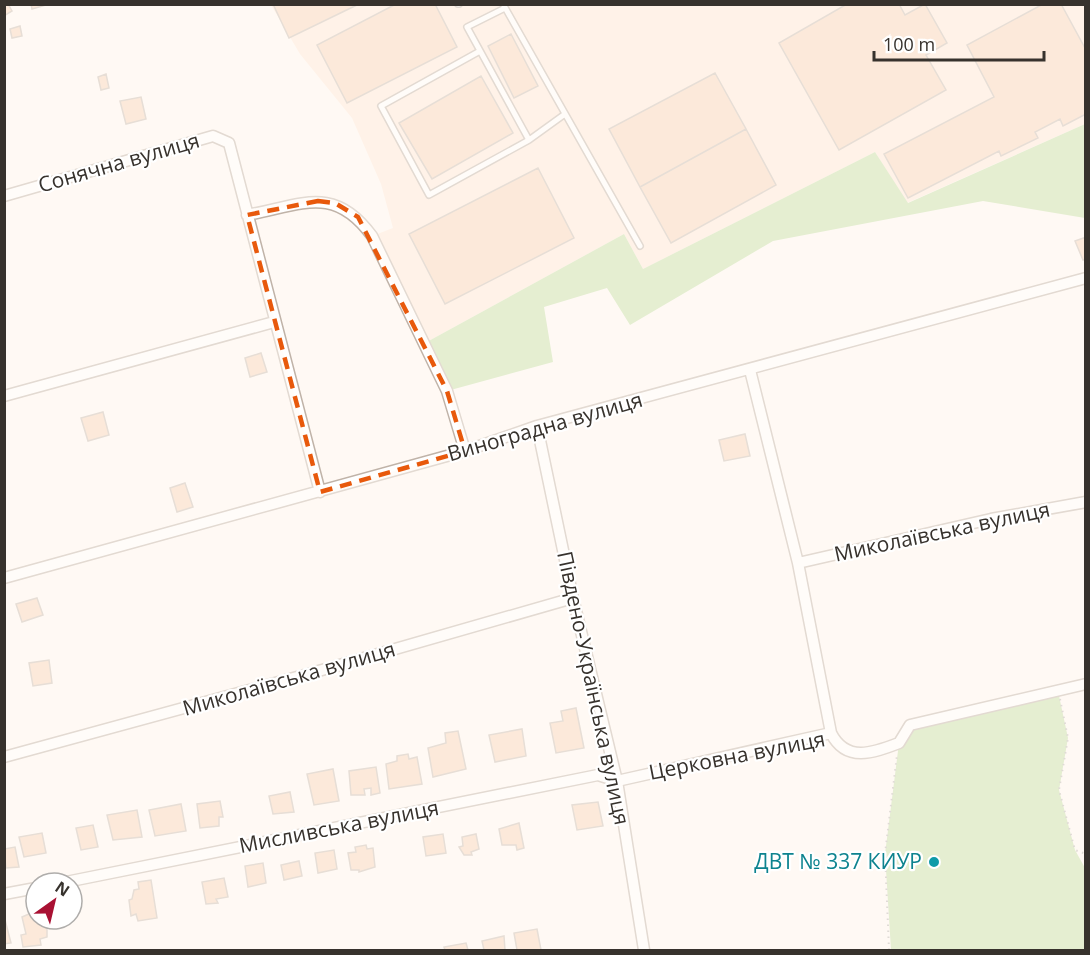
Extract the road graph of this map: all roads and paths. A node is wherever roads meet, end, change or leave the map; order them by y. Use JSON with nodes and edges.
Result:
{"nodes":[{"id":1,"x":504,"y":6,"type":"edge"},
{"id":2,"x":480,"y":51,"type":"junction"},
{"id":3,"x":565,"y":114,"type":"junction"},
{"id":4,"x":529,"y":140,"type":"junction"},
{"id":5,"x":4,"y":196,"type":"edge"},
{"id":6,"x":247,"y":215,"type":"junction"},
{"id":7,"x":640,"y":246,"type":"dead end"},
{"id":8,"x":1086,"y":278,"type":"edge"},
{"id":9,"x":274,"y":322,"type":"junction"},
{"id":10,"x":750,"y":370,"type":"junction"},
{"id":11,"x":4,"y":396,"type":"edge"},
{"id":12,"x":537,"y":426,"type":"junction"},
{"id":13,"x":465,"y":451,"type":"junction"},
{"id":14,"x":320,"y":492,"type":"junction"},
{"id":15,"x":1086,"y":502,"type":"edge"},
{"id":16,"x":798,"y":563,"type":"junction"},
{"id":17,"x":4,"y":578,"type":"edge"},
{"id":18,"x":573,"y":598,"type":"junction"},
{"id":19,"x":1086,"y":684,"type":"edge"},
{"id":20,"x":1058,"y":691,"type":"junction"},
{"id":21,"x":831,"y":733,"type":"junction"},
{"id":22,"x":899,"y":743,"type":"junction"},
{"id":23,"x":4,"y":757,"type":"edge"},
{"id":24,"x":617,"y":781,"type":"junction"},
{"id":25,"x":1086,"y":854,"type":"edge"},
{"id":26,"x":84,"y":878,"type":"edge"},
{"id":27,"x":24,"y":890,"type":"edge"},
{"id":28,"x":4,"y":894,"type":"edge"},
{"id":29,"x":644,"y":951,"type":"edge"},
{"id":30,"x":889,"y":951,"type":"edge"}],
"edges":[{"from":1,"to":2,"type":"lane"},
{"from":1,"to":3,"type":"lane"},
{"from":2,"to":4,"type":"lane"},
{"from":2,"to":4,"type":"lane"},
{"from":3,"to":4,"type":"lane"},
{"from":3,"to":7,"type":"lane"},
{"from":5,"to":6,"type":"street","name":"Сонячна вулиця"},
{"from":6,"to":9,"type":"street","name":"Сонячна вулиця"},
{"from":6,"to":13,"type":"street"},
{"from":8,"to":10,"type":"street","name":"Виноградна вулиця"},
{"from":9,"to":11,"type":"street"},
{"from":9,"to":14,"type":"street","name":"Сонячна вулиця"},
{"from":10,"to":12,"type":"street","name":"Виноградна вулиця"},
{"from":10,"to":16,"type":"street"},
{"from":12,"to":13,"type":"street","name":"Виноградна вулиця"},
{"from":12,"to":18,"type":"street","name":"Південо-Українська вулиця"},
{"from":13,"to":14,"type":"street","name":"Виноградна вулиця"},
{"from":14,"to":17,"type":"street","name":"Виноградна вулиця"},
{"from":15,"to":16,"type":"street","name":"Миколаївська вулиця"},
{"from":16,"to":21,"type":"street"},
{"from":18,"to":23,"type":"street","name":"Миколаївська вулиця"},
{"from":18,"to":24,"type":"street","name":"Південо-Українська вулиця"},
{"from":19,"to":20,"type":"street","name":"Церковна вулиця"},
{"from":20,"to":22,"type":"street","name":"Церковна вулиця"},
{"from":20,"to":25,"type":"path"},
{"from":21,"to":22,"type":"street","name":"Церковна вулиця"},
{"from":21,"to":24,"type":"street","name":"Церковна вулиця"},
{"from":22,"to":30,"type":"path"},
{"from":24,"to":26,"type":"street","name":"Мисливська вулиця"},
{"from":24,"to":29,"type":"street","name":"Південо-Українська вулиця"},
{"from":27,"to":28,"type":"street"}]}
